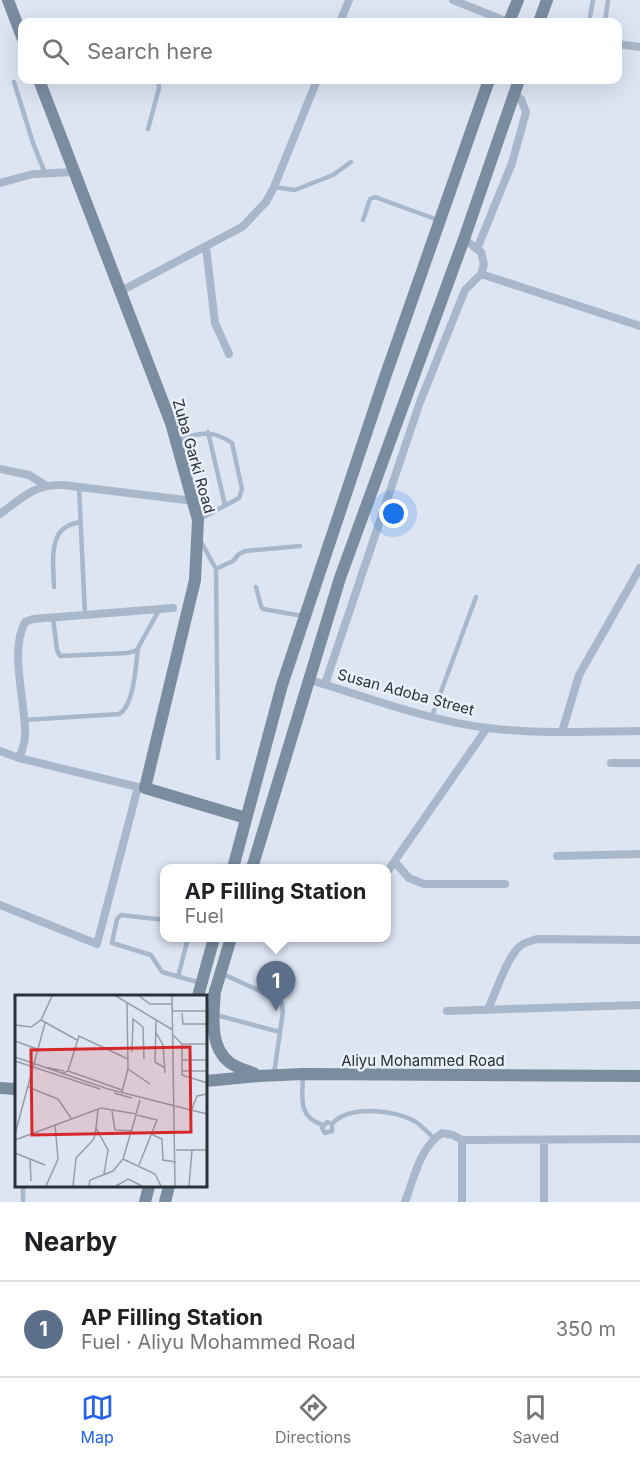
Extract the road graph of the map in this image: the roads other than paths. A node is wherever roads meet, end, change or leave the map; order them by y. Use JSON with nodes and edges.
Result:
{"nodes":[{"id":1,"x":8,"y":0,"type":"edge"},
{"id":2,"x":349,"y":0,"type":"edge"},
{"id":3,"x":453,"y":0,"type":"edge"},
{"id":4,"x":518,"y":0,"type":"edge"},
{"id":5,"x":548,"y":0,"type":"edge"},
{"id":6,"x":593,"y":0,"type":"edge"},
{"id":7,"x":608,"y":0,"type":"edge"},
{"id":8,"x":342,"y":18,"type":"edge"},
{"id":9,"x":499,"y":18,"type":"edge"},
{"id":10,"x":511,"y":18,"type":"edge"},
{"id":11,"x":541,"y":18,"type":"edge"},
{"id":12,"x":590,"y":18,"type":"edge"},
{"id":13,"x":606,"y":18,"type":"edge"},
{"id":14,"x":18,"y":23,"type":"edge"},
{"id":15,"x":622,"y":45,"type":"edge"},
{"id":16,"x":640,"y":47,"type":"edge"},
{"id":17,"x":14,"y":82,"type":"dead end"},
{"id":18,"x":41,"y":84,"type":"edge"},
{"id":19,"x":158,"y":84,"type":"edge"},
{"id":20,"x":315,"y":84,"type":"edge"},
{"id":21,"x":488,"y":84,"type":"edge"},
{"id":22,"x":518,"y":84,"type":"edge"},
{"id":23,"x":514,"y":94,"type":"junction"},
{"id":24,"x":148,"y":129,"type":"dead end"},
{"id":25,"x":351,"y":162,"type":"dead end"},
{"id":26,"x":75,"y":172,"type":"junction"},
{"id":27,"x":45,"y":173,"type":"junction"},
{"id":28,"x":0,"y":183,"type":"edge"},
{"id":29,"x":274,"y":186,"type":"junction"},
{"id":30,"x":363,"y":220,"type":"dead end"},
{"id":31,"x":440,"y":221,"type":"junction"},
{"id":32,"x":464,"y":239,"type":"junction"},
{"id":33,"x":206,"y":247,"type":"junction"},
{"id":34,"x":477,"y":249,"type":"junction"},
{"id":35,"x":481,"y":274,"type":"junction"},
{"id":36,"x":121,"y":291,"type":"junction"},
{"id":37,"x":640,"y":326,"type":"edge"},
{"id":38,"x":229,"y":354,"type":"dead end"},
{"id":39,"x":208,"y":432,"type":"junction"},
{"id":40,"x":176,"y":440,"type":"junction"},
{"id":41,"x":0,"y":469,"type":"edge"},
{"id":42,"x":45,"y":485,"type":"junction"},
{"id":43,"x":78,"y":487,"type":"junction"},
{"id":44,"x":194,"y":501,"type":"junction"},
{"id":45,"x":225,"y":505,"type":"junction"},
{"id":46,"x":0,"y":514,"type":"edge"},
{"id":47,"x":198,"y":520,"type":"junction"},
{"id":48,"x":80,"y":522,"type":"junction"},
{"id":49,"x":197,"y":535,"type":"junction"},
{"id":50,"x":300,"y":546,"type":"dead end"},
{"id":51,"x":640,"y":568,"type":"edge"},
{"id":52,"x":216,"y":569,"type":"junction"},
{"id":53,"x":54,"y":587,"type":"dead end"},
{"id":54,"x":256,"y":587,"type":"dead end"},
{"id":55,"x":476,"y":597,"type":"dead end"},
{"id":56,"x":173,"y":608,"type":"dead end"},
{"id":57,"x":159,"y":610,"type":"junction"},
{"id":58,"x":85,"y":615,"type":"junction"},
{"id":59,"x":305,"y":616,"type":"junction"},
{"id":60,"x":53,"y":617,"type":"junction"},
{"id":61,"x":138,"y":648,"type":"junction"},
{"id":62,"x":310,"y":680,"type":"junction"},
{"id":63,"x":325,"y":684,"type":"junction"},
{"id":64,"x":432,"y":716,"type":"junction"},
{"id":65,"x":24,"y":720,"type":"junction"},
{"id":66,"x":487,"y":728,"type":"junction"},
{"id":67,"x":640,"y":731,"type":"edge"},
{"id":68,"x":562,"y":732,"type":"junction"},
{"id":69,"x":0,"y":751,"type":"edge"},
{"id":70,"x":19,"y":758,"type":"junction"},
{"id":71,"x":218,"y":758,"type":"dead end"},
{"id":72,"x":611,"y":763,"type":"dead end"},
{"id":73,"x":640,"y":763,"type":"edge"},
{"id":74,"x":142,"y":787,"type":"junction"},
{"id":75,"x":246,"y":818,"type":"junction"},
{"id":76,"x":640,"y":854,"type":"edge"},
{"id":77,"x":557,"y":856,"type":"dead end"},
{"id":78,"x":395,"y":862,"type":"junction"},
{"id":79,"x":234,"y":864,"type":"edge"},
{"id":80,"x":253,"y":864,"type":"edge"},
{"id":81,"x":391,"y":867,"type":"edge"},
{"id":82,"x":505,"y":884,"type":"dead end"},
{"id":83,"x":0,"y":905,"type":"edge"},
{"id":84,"x":160,"y":919,"type":"edge"},
{"id":85,"x":640,"y":940,"type":"edge"},
{"id":86,"x":187,"y":942,"type":"edge"},
{"id":87,"x":213,"y":942,"type":"edge"},
{"id":88,"x":230,"y":942,"type":"edge"},
{"id":89,"x":220,"y":972,"type":"junction"},
{"id":90,"x":178,"y":977,"type":"junction"},
{"id":91,"x":201,"y":983,"type":"junction"},
{"id":92,"x":215,"y":990,"type":"junction"},
{"id":93,"x":198,"y":995,"type":"edge"},
{"id":94,"x":640,"y":1005,"type":"edge"},
{"id":95,"x":488,"y":1009,"type":"junction"},
{"id":96,"x":447,"y":1011,"type":"dead end"},
{"id":97,"x":214,"y":1014,"type":"junction"},
{"id":98,"x":207,"y":1026,"type":"edge"},
{"id":99,"x":280,"y":1032,"type":"junction"},
{"id":100,"x":303,"y":1074,"type":"junction"},
{"id":101,"x":274,"y":1075,"type":"junction"},
{"id":102,"x":259,"y":1076,"type":"junction"},
{"id":103,"x":640,"y":1076,"type":"edge"},
{"id":104,"x":207,"y":1081,"type":"edge"},
{"id":105,"x":0,"y":1088,"type":"edge"},
{"id":106,"x":15,"y":1089,"type":"edge"},
{"id":107,"x":332,"y":1124,"type":"junction"},
{"id":108,"x":323,"y":1125,"type":"junction"},
{"id":109,"x":434,"y":1138,"type":"junction"},
{"id":110,"x":640,"y":1139,"type":"edge"},
{"id":111,"x":462,"y":1140,"type":"junction"},
{"id":112,"x":544,"y":1140,"type":"junction"},
{"id":113,"x":149,"y":1187,"type":"edge"},
{"id":114,"x":169,"y":1187,"type":"edge"},
{"id":115,"x":145,"y":1202,"type":"edge"},
{"id":116,"x":165,"y":1202,"type":"edge"},
{"id":117,"x":405,"y":1202,"type":"edge"},
{"id":118,"x":462,"y":1202,"type":"edge"},
{"id":119,"x":544,"y":1202,"type":"edge"}],
"edges":[{"from":1,"to":14,"type":"main road"},
{"from":2,"to":8,"type":"street"},
{"from":3,"to":9,"type":"street"},
{"from":4,"to":10,"type":"main road"},
{"from":5,"to":11,"type":"main road"},
{"from":6,"to":12,"type":"lane"},
{"from":7,"to":13,"type":"lane"},
{"from":15,"to":16,"type":"street"},
{"from":17,"to":27,"type":"lane"},
{"from":18,"to":26,"type":"main road","name":"Zuba Garki Road"},
{"from":19,"to":24,"type":"lane"},
{"from":20,"to":29,"type":"street"},
{"from":21,"to":31,"type":"main road"},
{"from":22,"to":23,"type":"main road"},
{"from":23,"to":32,"type":"main road"},
{"from":23,"to":34,"type":"street"},
{"from":25,"to":29,"type":"lane"},
{"from":26,"to":27,"type":"street"},
{"from":26,"to":36,"type":"main road","name":"Zuba Garki Road"},
{"from":27,"to":28,"type":"street"},
{"from":29,"to":33,"type":"street"},
{"from":30,"to":31,"type":"lane"},
{"from":31,"to":59,"type":"main road"},
{"from":32,"to":34,"type":"street"},
{"from":32,"to":62,"type":"main road"},
{"from":33,"to":36,"type":"street"},
{"from":33,"to":38,"type":"street"},
{"from":34,"to":35,"type":"street"},
{"from":35,"to":37,"type":"street"},
{"from":35,"to":63,"type":"street"},
{"from":36,"to":40,"type":"main road","name":"Zuba Garki Road"},
{"from":39,"to":40,"type":"lane"},
{"from":39,"to":45,"type":"lane"},
{"from":39,"to":45,"type":"lane"},
{"from":40,"to":44,"type":"main road","name":"Zuba Garki Road"},
{"from":41,"to":42,"type":"street"},
{"from":42,"to":43,"type":"street"},
{"from":42,"to":46,"type":"street"},
{"from":43,"to":44,"type":"street"},
{"from":43,"to":48,"type":"lane"},
{"from":44,"to":47,"type":"main road","name":"Zuba Garki Road"},
{"from":45,"to":47,"type":"lane"},
{"from":47,"to":49,"type":"main road","name":"Zuba Garki Road"},
{"from":48,"to":53,"type":"lane"},
{"from":48,"to":58,"type":"lane"},
{"from":49,"to":52,"type":"lane"},
{"from":49,"to":74,"type":"main road","name":"Zuba Garki Road"},
{"from":50,"to":52,"type":"lane"},
{"from":51,"to":68,"type":"street"},
{"from":52,"to":71,"type":"lane"},
{"from":54,"to":59,"type":"lane"},
{"from":55,"to":64,"type":"lane"},
{"from":56,"to":57,"type":"street"},
{"from":57,"to":58,"type":"street"},
{"from":57,"to":61,"type":"lane"},
{"from":58,"to":60,"type":"street"},
{"from":59,"to":75,"type":"main road"},
{"from":60,"to":61,"type":"lane"},
{"from":60,"to":65,"type":"street"},
{"from":61,"to":65,"type":"lane"},
{"from":62,"to":63,"type":"street","name":"Susan Adoba Street"},
{"from":62,"to":80,"type":"main road"},
{"from":63,"to":64,"type":"street","name":"Susan Adoba Street"},
{"from":64,"to":66,"type":"street","name":"Susan Adoba Street"},
{"from":65,"to":70,"type":"street"},
{"from":66,"to":68,"type":"street","name":"Susan Adoba Street"},
{"from":66,"to":78,"type":"street"},
{"from":67,"to":68,"type":"street","name":"Susan Adoba Street"},
{"from":69,"to":70,"type":"street"},
{"from":70,"to":74,"type":"street"},
{"from":72,"to":73,"type":"street"},
{"from":74,"to":75,"type":"main road"},
{"from":74,"to":83,"type":"street"},
{"from":75,"to":79,"type":"main road"},
{"from":76,"to":77,"type":"street"},
{"from":78,"to":81,"type":"street"},
{"from":78,"to":82,"type":"street"},
{"from":84,"to":90,"type":"lane"},
{"from":85,"to":95,"type":"street"},
{"from":86,"to":90,"type":"lane"},
{"from":87,"to":91,"type":"main road"},
{"from":88,"to":89,"type":"main road"},
{"from":89,"to":92,"type":"main road"},
{"from":89,"to":99,"type":"lane"},
{"from":90,"to":91,"type":"lane"},
{"from":91,"to":93,"type":"main road"},
{"from":92,"to":97,"type":"main road"},
{"from":92,"to":98,"type":"main road"},
{"from":94,"to":95,"type":"street"},
{"from":95,"to":96,"type":"street"},
{"from":97,"to":99,"type":"lane"},
{"from":97,"to":102,"type":"main road"},
{"from":99,"to":101,"type":"lane"},
{"from":100,"to":101,"type":"main road","name":"Aliyu Mohammed Road"},
{"from":100,"to":103,"type":"main road","name":"Aliyu Mohammed Road"},
{"from":100,"to":108,"type":"lane"},
{"from":101,"to":102,"type":"main road","name":"Aliyu Mohammed Road"},
{"from":102,"to":104,"type":"main road","name":"Aliyu Mohammed Road"},
{"from":105,"to":106,"type":"main road"},
{"from":107,"to":108,"type":"lane"},
{"from":107,"to":108,"type":"lane"},
{"from":107,"to":109,"type":"lane"},
{"from":109,"to":111,"type":"street"},
{"from":109,"to":117,"type":"street"},
{"from":110,"to":112,"type":"street"},
{"from":111,"to":112,"type":"street"},
{"from":111,"to":118,"type":"street"},
{"from":112,"to":119,"type":"street"},
{"from":113,"to":115,"type":"main road"},
{"from":114,"to":116,"type":"main road"}]}
